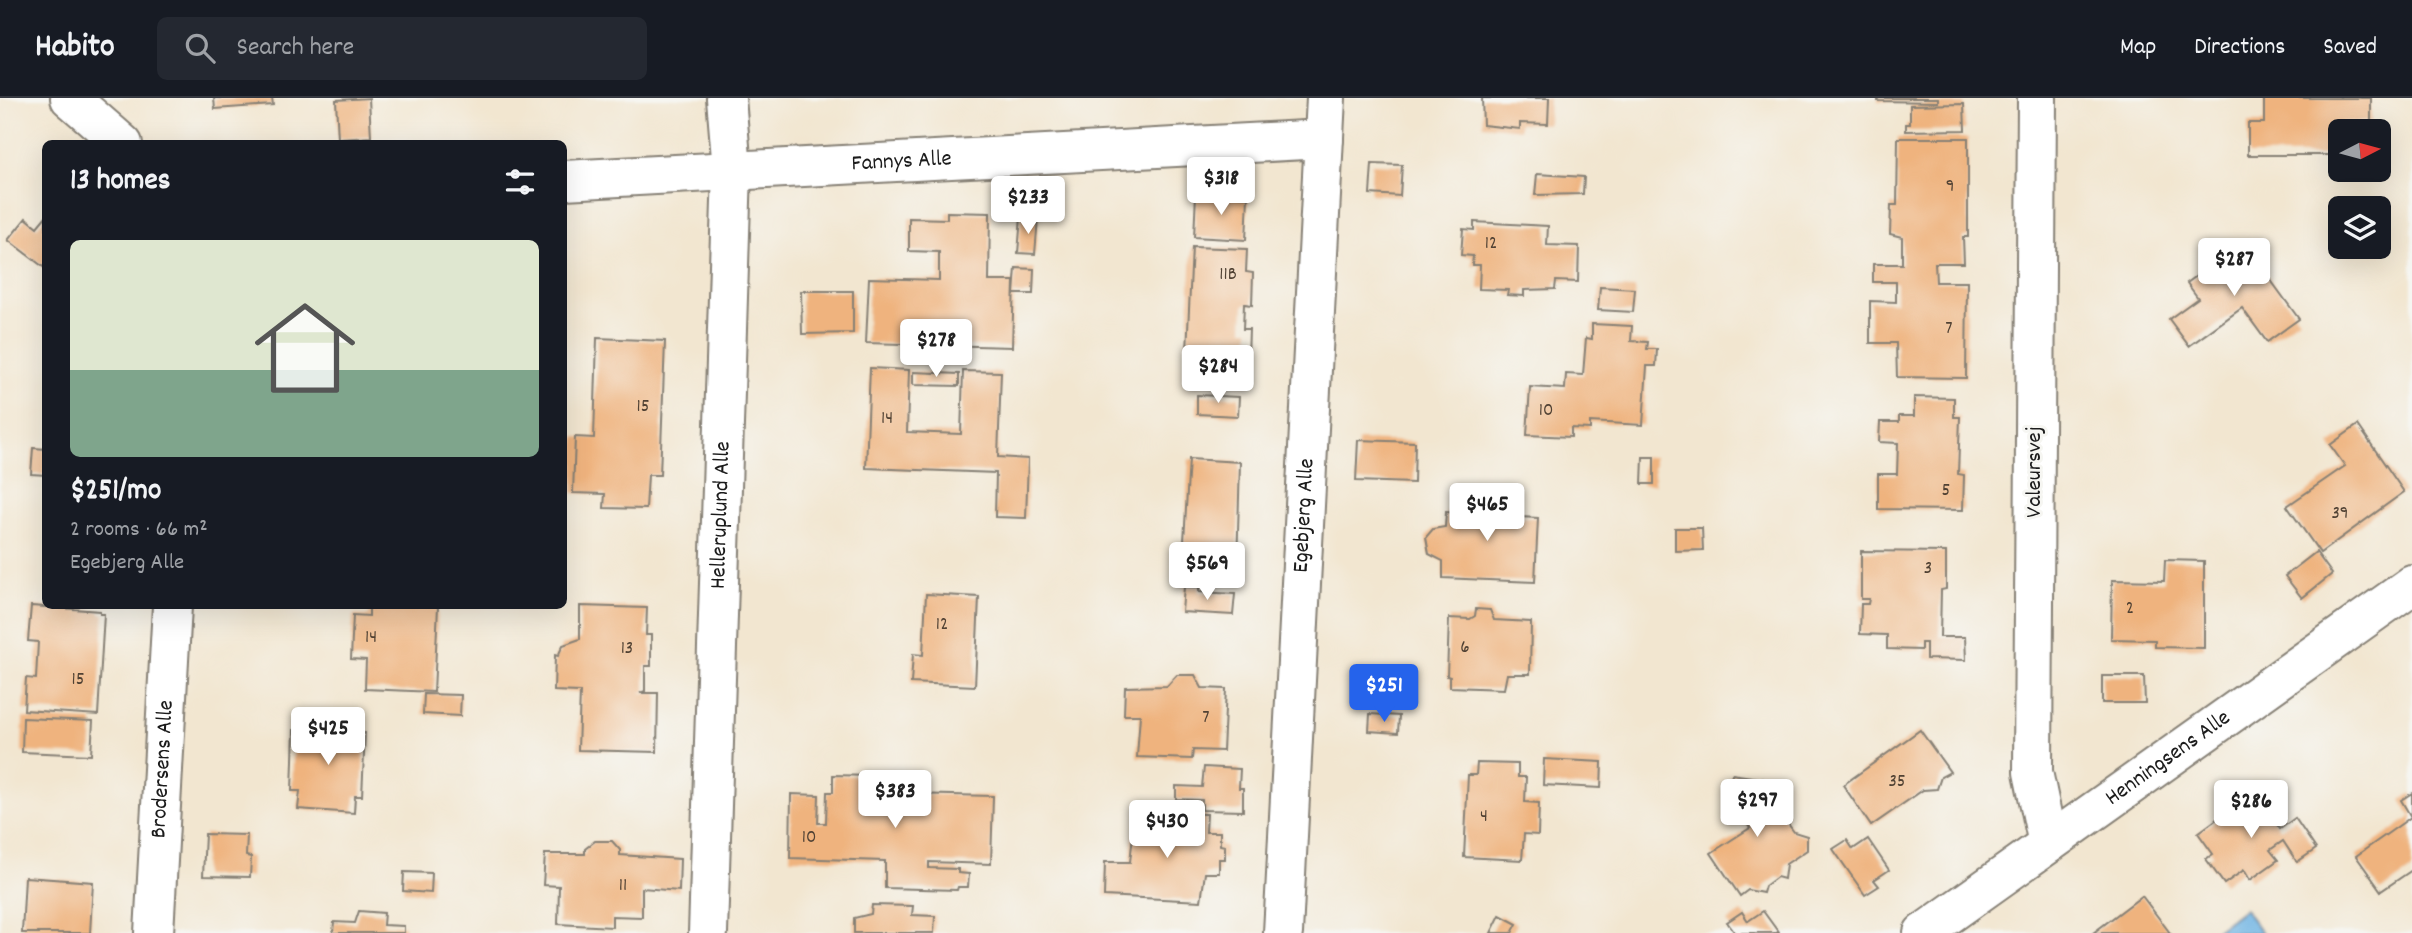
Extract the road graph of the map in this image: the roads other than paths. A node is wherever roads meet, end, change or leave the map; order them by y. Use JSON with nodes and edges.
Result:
{"nodes":[{"id":1,"x":70,"y":98,"type":"edge"},
{"id":2,"x":726,"y":98,"type":"edge"},
{"id":3,"x":1326,"y":98,"type":"edge"},
{"id":4,"x":2037,"y":98,"type":"edge"},
{"id":5,"x":1324,"y":139,"type":"junction"},
{"id":6,"x":118,"y":140,"type":"edge"},
{"id":7,"x":732,"y":170,"type":"junction"},
{"id":8,"x":567,"y":180,"type":"edge"},
{"id":9,"x":2412,"y":585,"type":"edge"},
{"id":10,"x":172,"y":609,"type":"edge"},
{"id":11,"x":2049,"y":844,"type":"junction"},
{"id":12,"x":155,"y":933,"type":"edge"},
{"id":13,"x":708,"y":933,"type":"edge"},
{"id":14,"x":1283,"y":933,"type":"edge"},
{"id":15,"x":1923,"y":933,"type":"edge"}],
"edges":[{"from":1,"to":6,"type":"street"},
{"from":2,"to":7,"type":"street","name":"Helleruplund Alle"},
{"from":3,"to":5,"type":"street","name":"Egebjerg Alle"},
{"from":4,"to":11,"type":"street","name":"Valeursvej"},
{"from":5,"to":7,"type":"street","name":"Fannys Alle"},
{"from":5,"to":14,"type":"street","name":"Egebjerg Alle"},
{"from":7,"to":8,"type":"street","name":"Fannys Alle"},
{"from":7,"to":13,"type":"street","name":"Helleruplund Alle"},
{"from":9,"to":11,"type":"street","name":"Henningsens Alle"},
{"from":10,"to":12,"type":"street","name":"Brodersens Alle"},
{"from":11,"to":15,"type":"street","name":"Henningsens Alle"}]}
